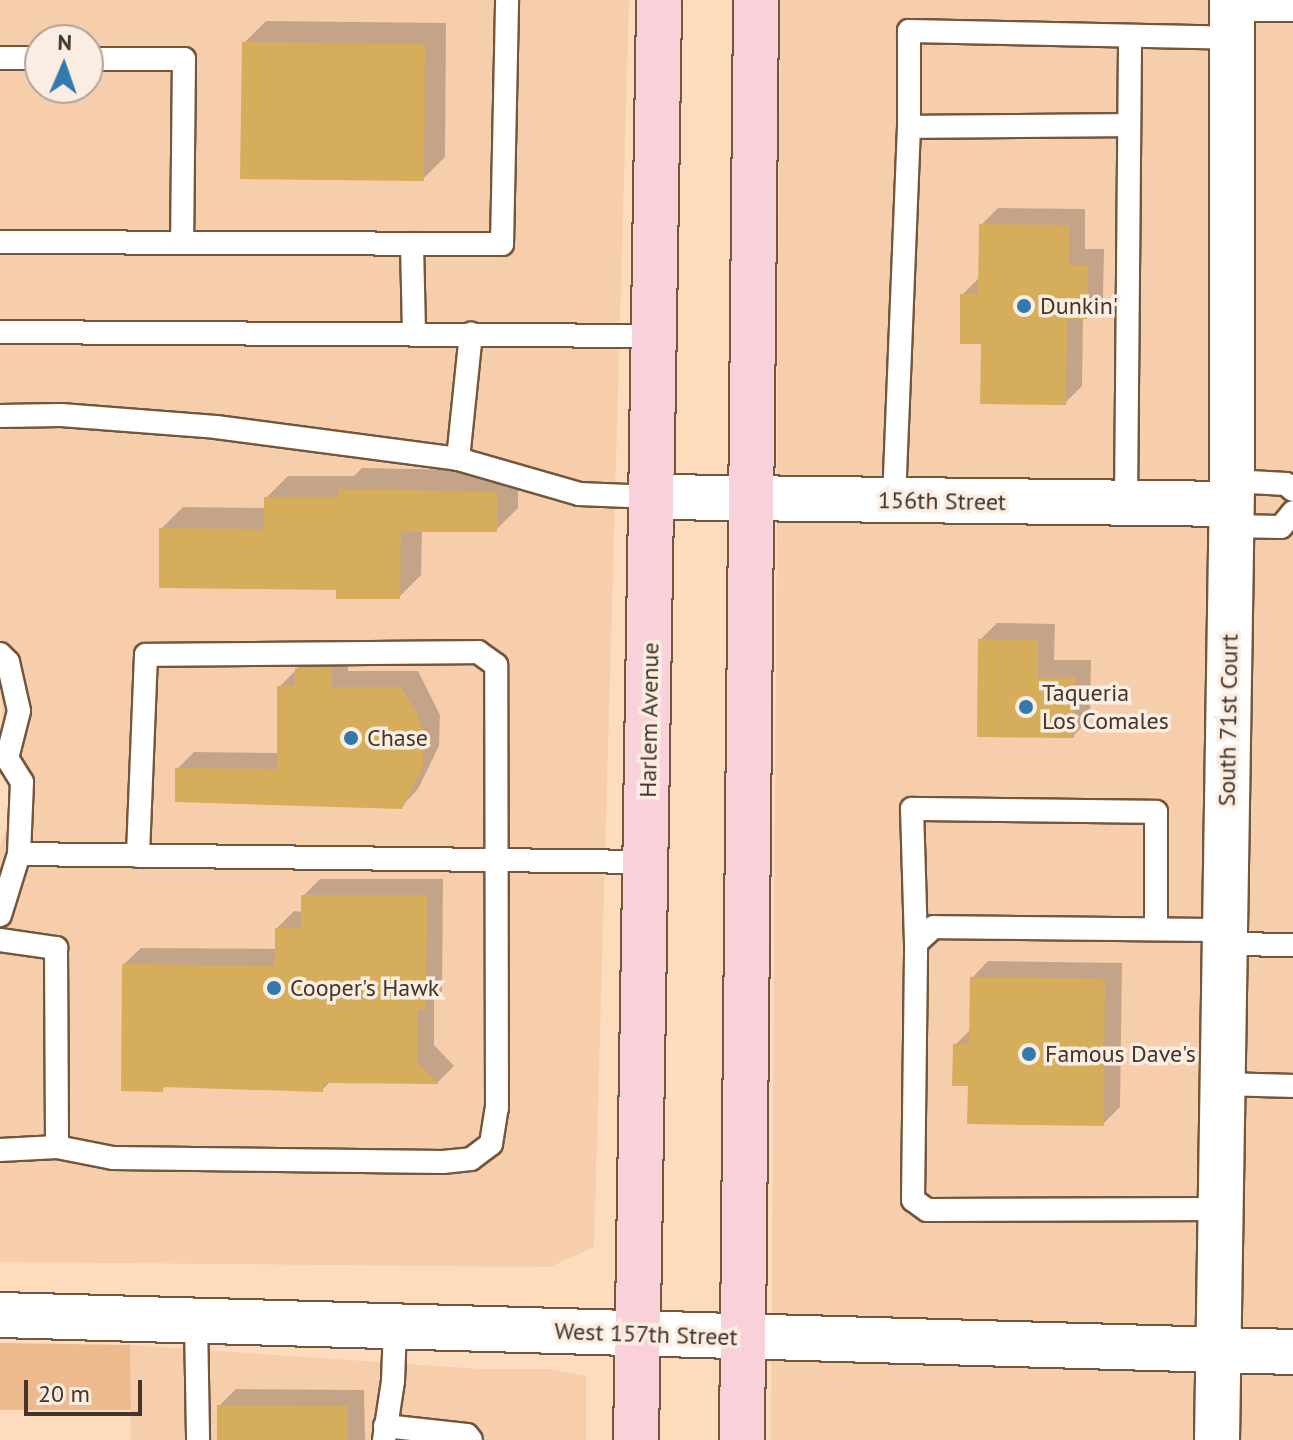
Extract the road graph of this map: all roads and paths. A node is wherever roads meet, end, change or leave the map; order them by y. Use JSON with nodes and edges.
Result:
{"nodes":[{"id":1,"x":507,"y":0,"type":"edge"},
{"id":2,"x":659,"y":0,"type":"edge"},
{"id":3,"x":756,"y":0,"type":"edge"},
{"id":4,"x":1293,"y":10,"type":"edge"},
{"id":5,"x":1232,"y":16,"type":"edge"},
{"id":6,"x":1130,"y":37,"type":"junction"},
{"id":7,"x":0,"y":58,"type":"edge"},
{"id":8,"x":24,"y":58,"type":"edge"},
{"id":9,"x":104,"y":59,"type":"edge"},
{"id":10,"x":1128,"y":125,"type":"junction"},
{"id":11,"x":909,"y":127,"type":"junction"},
{"id":12,"x":0,"y":242,"type":"edge"},
{"id":13,"x":182,"y":242,"type":"junction"},
{"id":14,"x":412,"y":244,"type":"junction"},
{"id":15,"x":0,"y":332,"type":"edge"},
{"id":16,"x":414,"y":334,"type":"junction"},
{"id":17,"x":471,"y":334,"type":"junction"},
{"id":18,"x":656,"y":336,"type":"junction"},
{"id":19,"x":0,"y":416,"type":"edge"},
{"id":20,"x":458,"y":459,"type":"junction"},
{"id":21,"x":1293,"y":490,"type":"edge"},
{"id":22,"x":653,"y":497,"type":"junction"},
{"id":23,"x":751,"y":499,"type":"junction"},
{"id":24,"x":894,"y":500,"type":"junction"},
{"id":25,"x":1126,"y":503,"type":"junction"},
{"id":26,"x":1231,"y":504,"type":"junction"},
{"id":27,"x":1293,"y":512,"type":"edge"},
{"id":28,"x":0,"y":654,"type":"edge"},
{"id":29,"x":4,"y":756,"type":"edge"},
{"id":30,"x":19,"y":854,"type":"junction"},
{"id":31,"x":138,"y":856,"type":"junction"},
{"id":32,"x":498,"y":859,"type":"junction"},
{"id":33,"x":646,"y":862,"type":"junction"},
{"id":34,"x":0,"y":915,"type":"edge"},
{"id":35,"x":1156,"y":929,"type":"junction"},
{"id":36,"x":1225,"y":937,"type":"junction"},
{"id":37,"x":0,"y":940,"type":"edge"},
{"id":38,"x":916,"y":943,"type":"junction"},
{"id":39,"x":1293,"y":945,"type":"edge"},
{"id":40,"x":1223,"y":1084,"type":"junction"},
{"id":41,"x":1293,"y":1086,"type":"edge"},
{"id":42,"x":57,"y":1147,"type":"junction"},
{"id":43,"x":0,"y":1150,"type":"edge"},
{"id":44,"x":1221,"y":1209,"type":"junction"},
{"id":45,"x":0,"y":1315,"type":"edge"},
{"id":46,"x":196,"y":1321,"type":"junction"},
{"id":47,"x":395,"y":1326,"type":"junction"},
{"id":48,"x":638,"y":1333,"type":"junction"},
{"id":49,"x":742,"y":1338,"type":"junction"},
{"id":50,"x":1219,"y":1352,"type":"junction"},
{"id":51,"x":1293,"y":1352,"type":"edge"},
{"id":52,"x":384,"y":1433,"type":"edge"},
{"id":53,"x":198,"y":1440,"type":"edge"},
{"id":54,"x":471,"y":1440,"type":"edge"},
{"id":55,"x":636,"y":1440,"type":"edge"},
{"id":56,"x":742,"y":1440,"type":"edge"},
{"id":57,"x":1217,"y":1440,"type":"edge"}],
"edges":[{"from":1,"to":14,"type":"lane"},
{"from":2,"to":18,"type":"main road","name":"Harlem Avenue"},
{"from":3,"to":23,"type":"main road"},
{"from":4,"to":5,"type":"lane"},
{"from":5,"to":6,"type":"lane"},
{"from":5,"to":26,"type":"street","name":"South 71st Court"},
{"from":6,"to":10,"type":"lane"},
{"from":6,"to":11,"type":"lane"},
{"from":7,"to":8,"type":"lane"},
{"from":9,"to":13,"type":"lane"},
{"from":10,"to":11,"type":"lane"},
{"from":10,"to":25,"type":"lane"},
{"from":11,"to":24,"type":"lane"},
{"from":12,"to":13,"type":"lane"},
{"from":13,"to":14,"type":"lane"},
{"from":14,"to":16,"type":"lane"},
{"from":15,"to":16,"type":"lane"},
{"from":16,"to":17,"type":"lane"},
{"from":17,"to":18,"type":"lane"},
{"from":17,"to":20,"type":"lane"},
{"from":18,"to":22,"type":"main road","name":"Harlem Avenue"},
{"from":19,"to":20,"type":"lane"},
{"from":20,"to":22,"type":"lane"},
{"from":21,"to":26,"type":"lane"},
{"from":22,"to":23,"type":"street","name":"156th Street"},
{"from":22,"to":33,"type":"main road","name":"Harlem Avenue"},
{"from":23,"to":24,"type":"street","name":"156th Street"},
{"from":23,"to":49,"type":"main road"},
{"from":24,"to":25,"type":"street","name":"156th Street"},
{"from":25,"to":26,"type":"street","name":"156th Street"},
{"from":26,"to":27,"type":"lane"},
{"from":26,"to":36,"type":"street","name":"South 71st Court"},
{"from":28,"to":29,"type":"lane"},
{"from":29,"to":30,"type":"lane"},
{"from":30,"to":31,"type":"lane"},
{"from":30,"to":34,"type":"lane"},
{"from":31,"to":32,"type":"lane"},
{"from":31,"to":32,"type":"lane"},
{"from":32,"to":33,"type":"lane"},
{"from":32,"to":42,"type":"lane"},
{"from":33,"to":48,"type":"main road","name":"Harlem Avenue"},
{"from":35,"to":36,"type":"lane"},
{"from":35,"to":38,"type":"lane"},
{"from":35,"to":38,"type":"lane"},
{"from":36,"to":39,"type":"lane"},
{"from":36,"to":40,"type":"street","name":"South 71st Court"},
{"from":37,"to":42,"type":"lane"},
{"from":38,"to":44,"type":"lane"},
{"from":40,"to":41,"type":"lane"},
{"from":40,"to":44,"type":"street","name":"South 71st Court"},
{"from":42,"to":43,"type":"lane"},
{"from":44,"to":50,"type":"street","name":"South 71st Court"},
{"from":45,"to":46,"type":"street","name":"West 157th Street"},
{"from":46,"to":47,"type":"street","name":"West 157th Street"},
{"from":46,"to":53,"type":"lane"},
{"from":47,"to":48,"type":"street","name":"West 157th Street"},
{"from":47,"to":52,"type":"lane"},
{"from":48,"to":49,"type":"street","name":"West 157th Street"},
{"from":48,"to":55,"type":"main road","name":"Harlem Avenue"},
{"from":49,"to":50,"type":"street","name":"West 157th Street"},
{"from":49,"to":56,"type":"main road"},
{"from":50,"to":51,"type":"street","name":"West 157th Street"},
{"from":50,"to":57,"type":"street","name":"South 71st Court"},
{"from":52,"to":54,"type":"lane"}]}
